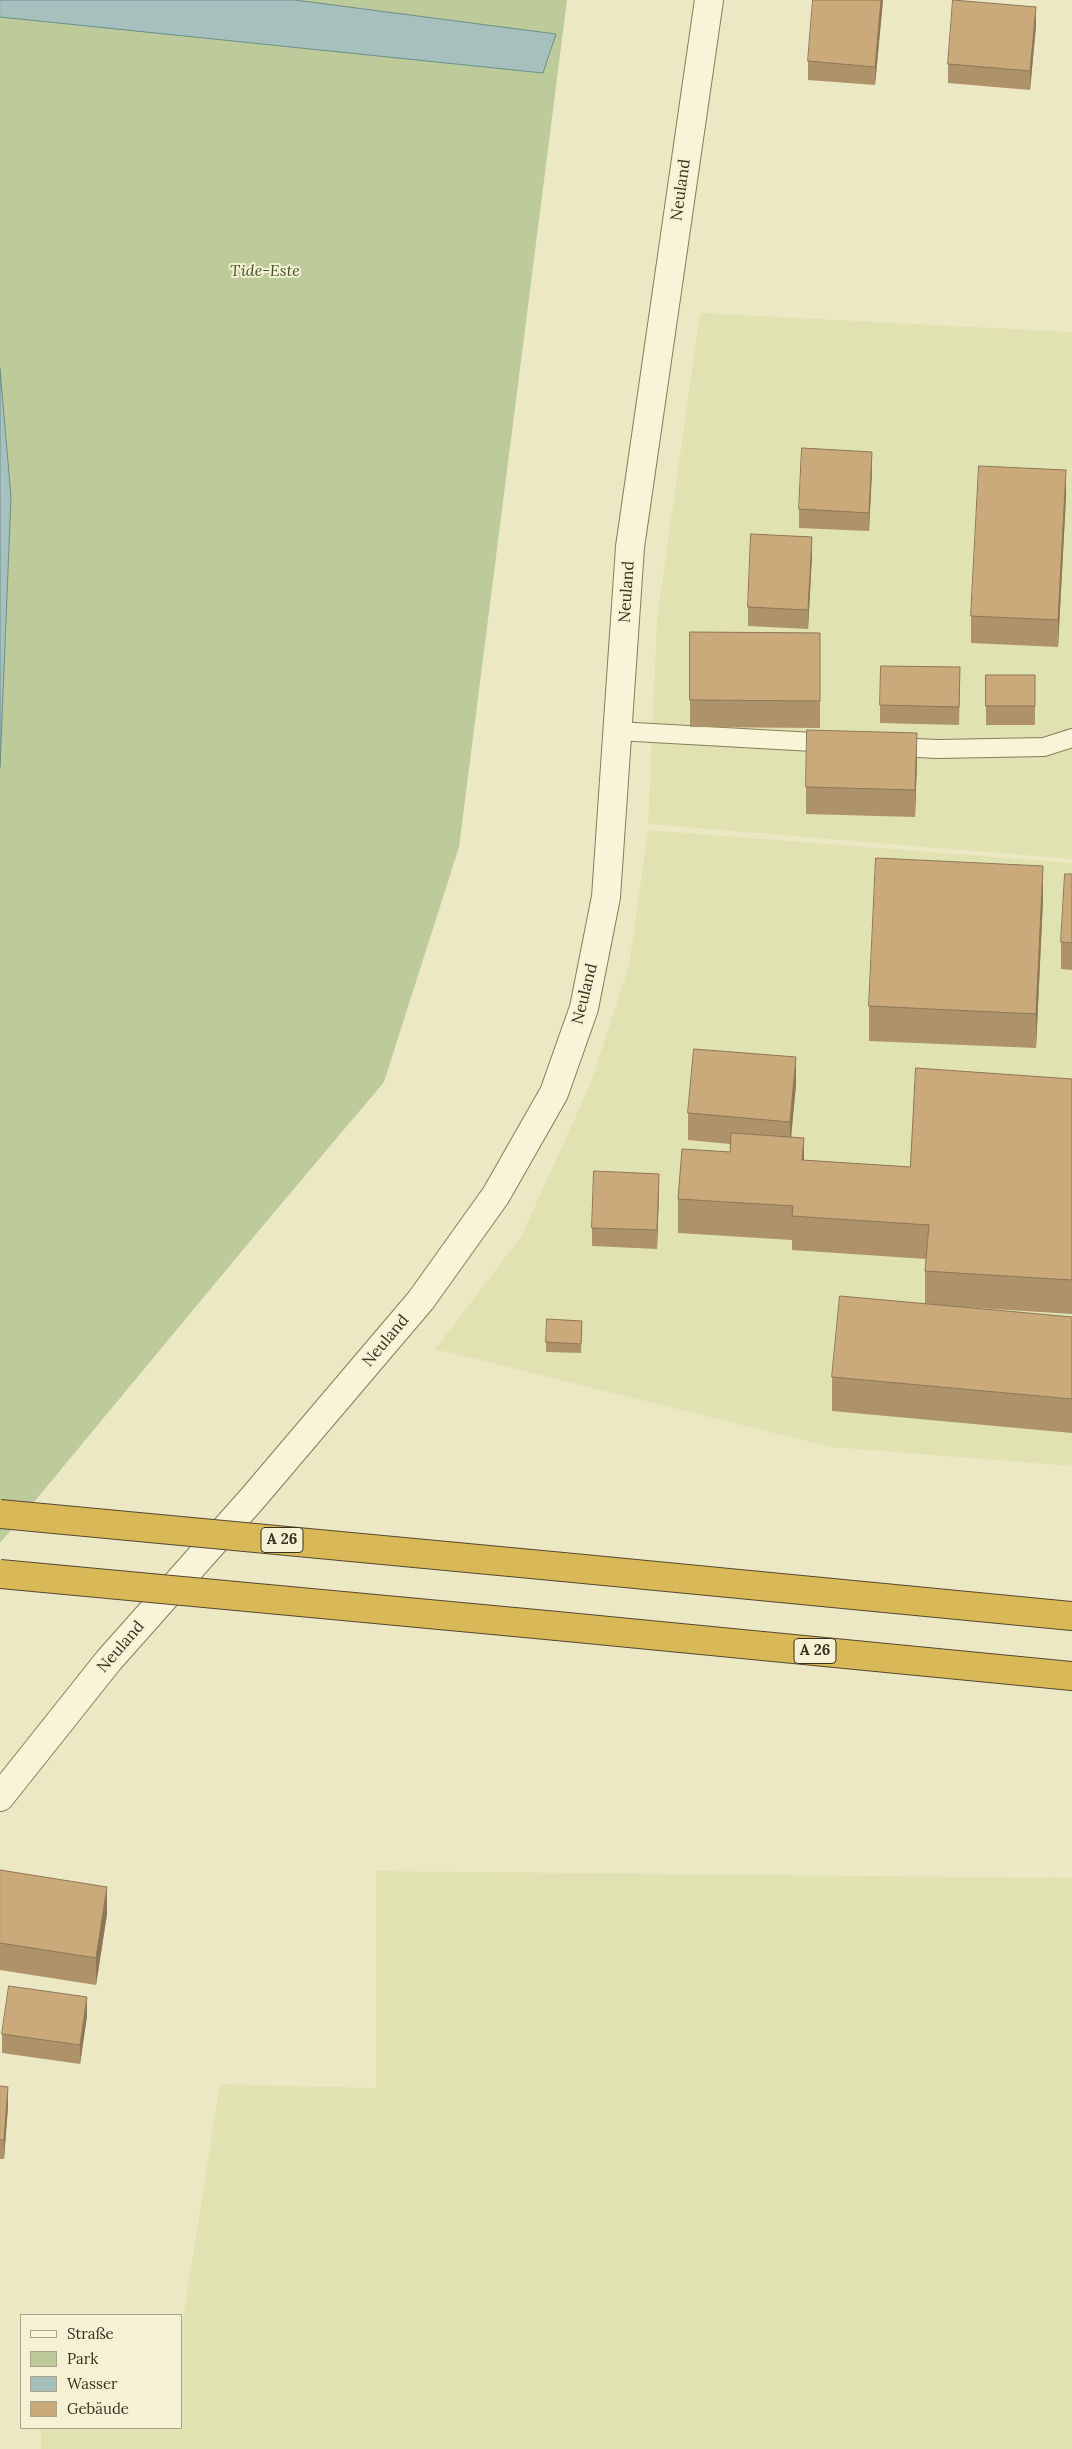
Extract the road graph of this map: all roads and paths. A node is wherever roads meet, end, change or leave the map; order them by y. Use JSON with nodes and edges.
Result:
{"nodes":[{"id":1,"x":709,"y":0,"type":"edge"},
{"id":2,"x":617,"y":731,"type":"junction"},
{"id":3,"x":1072,"y":738,"type":"edge"},
{"id":4,"x":850,"y":744,"type":"edge"},
{"id":5,"x":879,"y":746,"type":"edge"},
{"id":6,"x":0,"y":1514,"type":"edge"},
{"id":7,"x":0,"y":1574,"type":"edge"},
{"id":8,"x":1072,"y":1616,"type":"edge"},
{"id":9,"x":1072,"y":1676,"type":"edge"},
{"id":10,"x":0,"y":1797,"type":"edge"}],
"edges":[{"from":1,"to":2,"type":"street","name":"Neuland"},
{"from":2,"to":4,"type":"lane"},
{"from":2,"to":10,"type":"street","name":"Neuland"},
{"from":3,"to":5,"type":"lane"},
{"from":6,"to":8,"type":"highway","number":"A 26","bridge":true},
{"from":7,"to":9,"type":"highway","number":"A 26","bridge":true}]}
